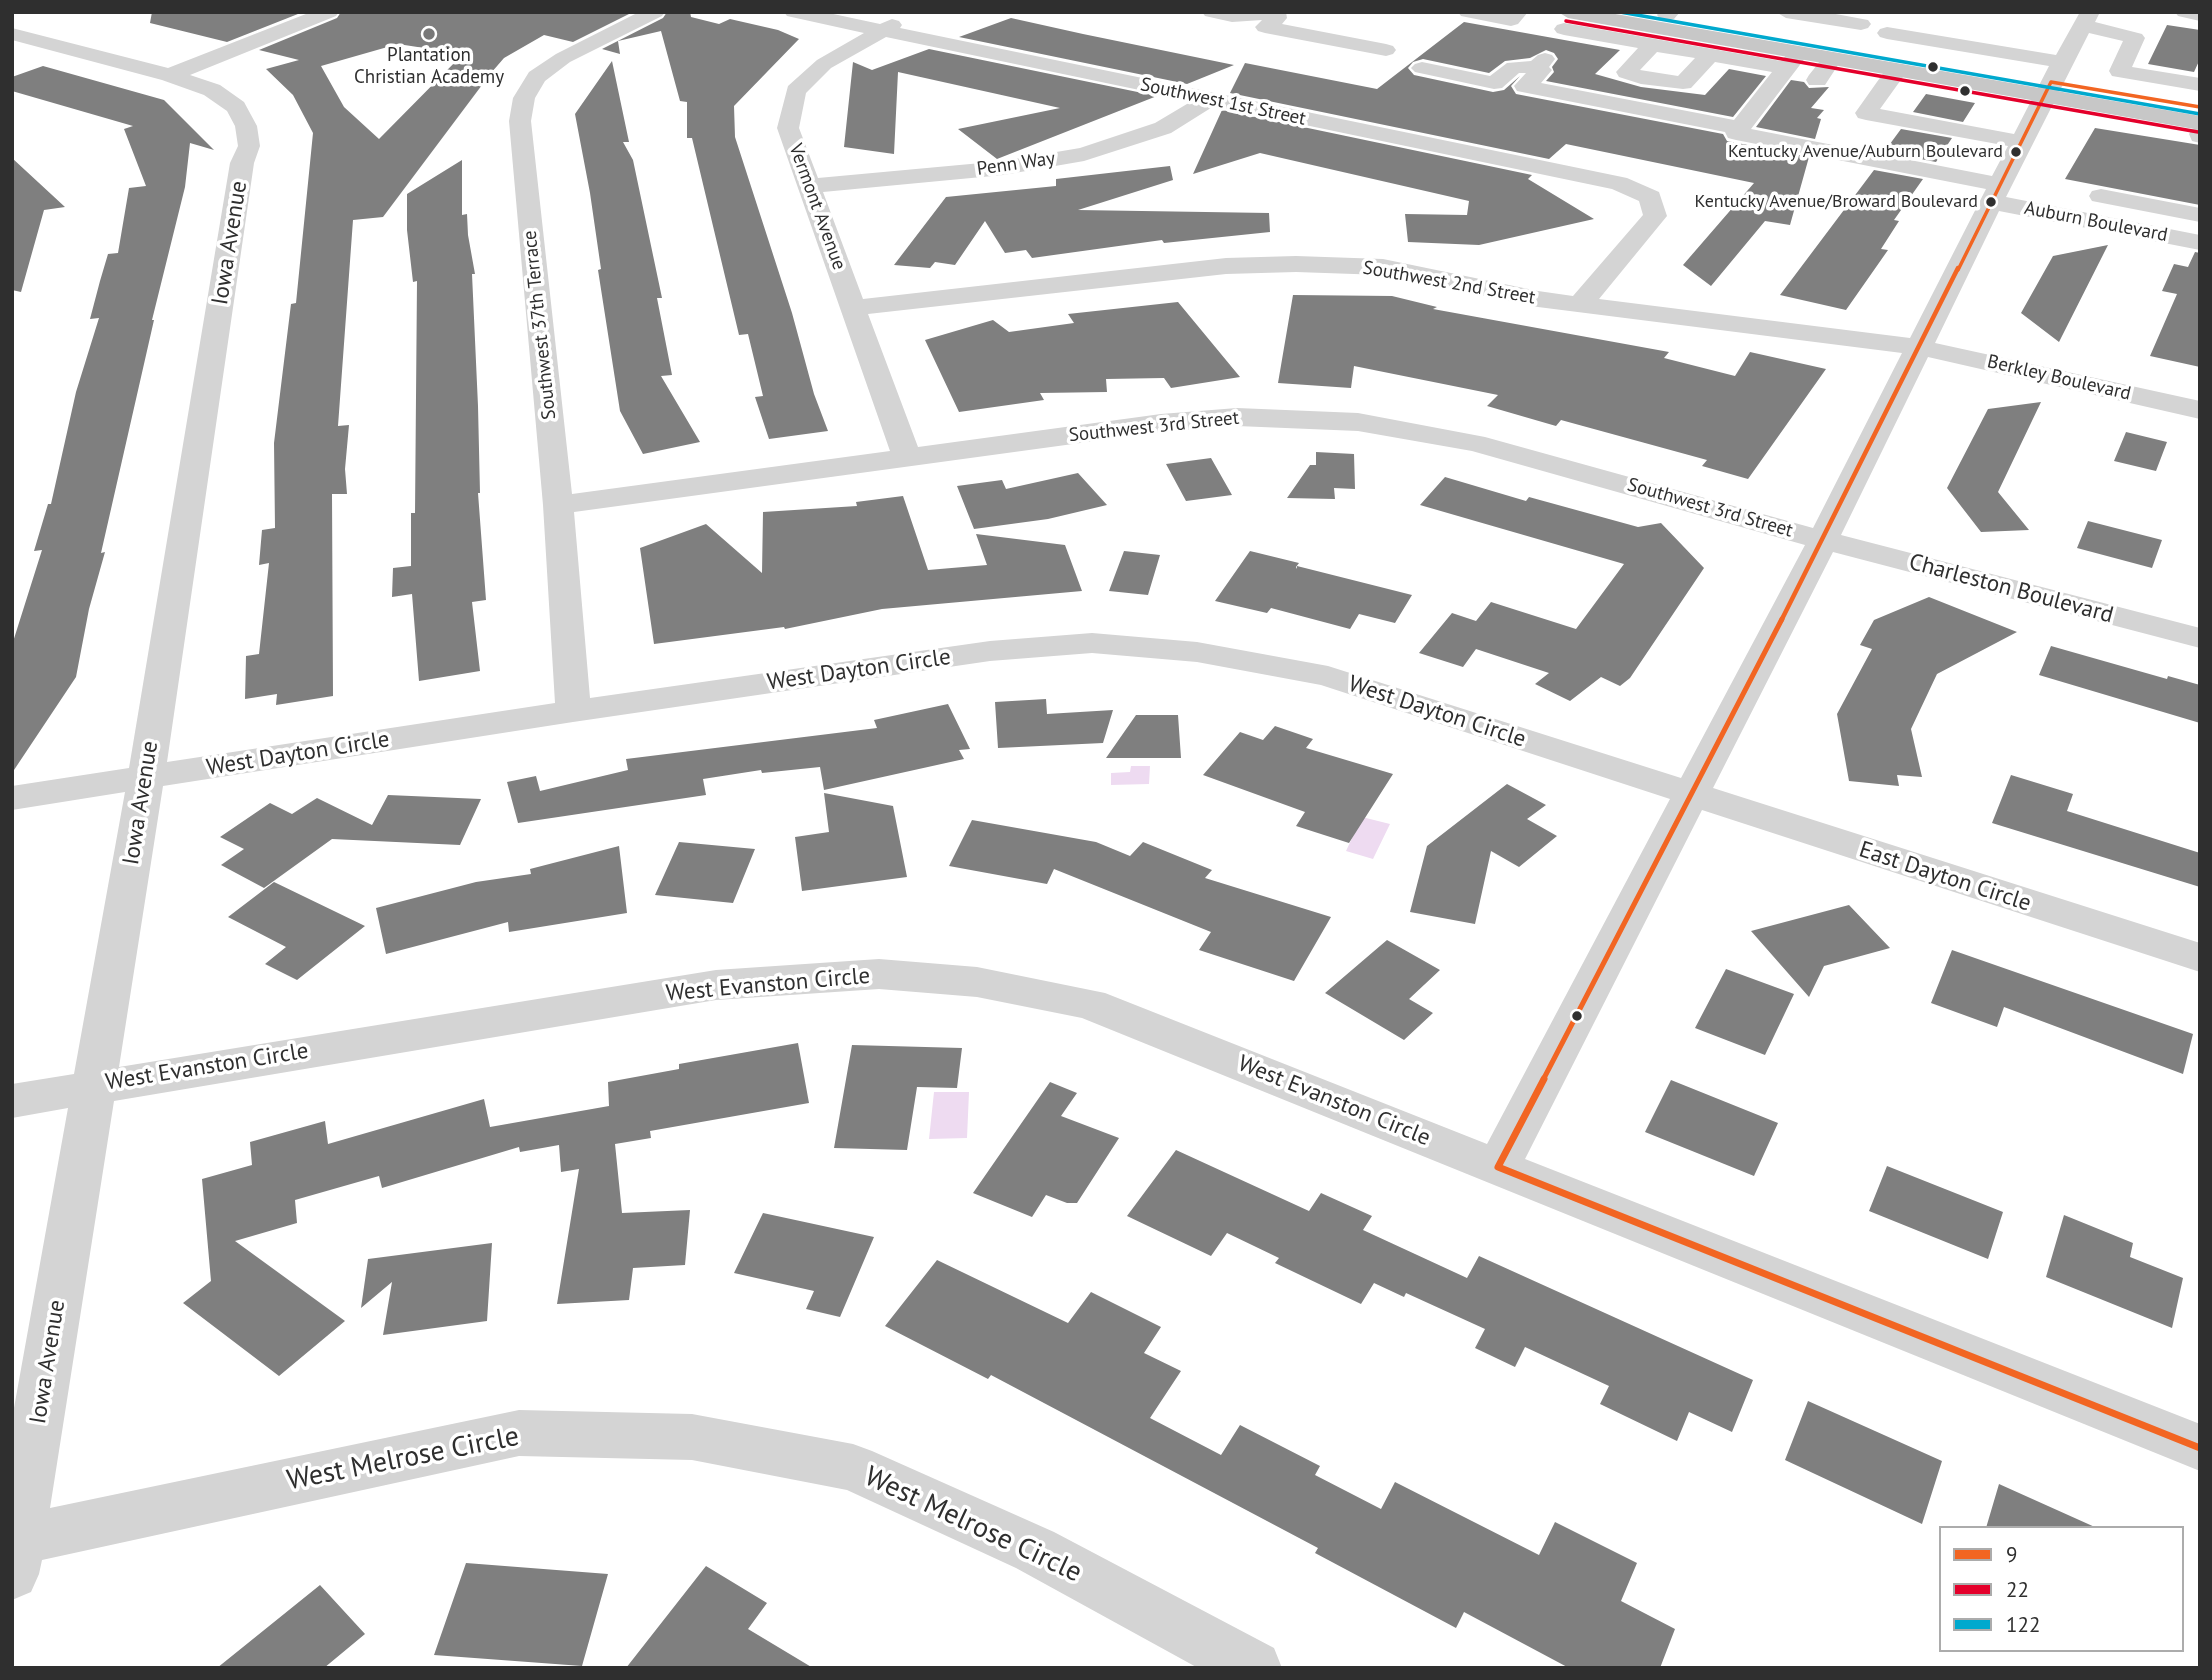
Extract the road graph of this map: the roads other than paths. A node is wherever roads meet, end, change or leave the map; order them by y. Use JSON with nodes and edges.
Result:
{"nodes":[{"id":1,"x":329,"y":12,"type":"edge"},
{"id":2,"x":655,"y":12,"type":"edge"},
{"id":3,"x":793,"y":12,"type":"edge"},
{"id":4,"x":916,"y":12,"type":"edge"},
{"id":5,"x":1212,"y":12,"type":"edge"},
{"id":6,"x":1262,"y":12,"type":"edge"},
{"id":7,"x":1276,"y":12,"type":"edge"},
{"id":8,"x":1468,"y":12,"type":"edge"},
{"id":9,"x":1518,"y":12,"type":"edge"},
{"id":10,"x":1786,"y":12,"type":"edge"},
{"id":11,"x":1905,"y":12,"type":"edge"},
{"id":12,"x":2185,"y":12,"type":"edge"},
{"id":13,"x":2200,"y":15,"type":"edge"},
{"id":14,"x":1866,"y":18,"type":"edge"},
{"id":15,"x":1571,"y":19,"type":"edge"},
{"id":16,"x":2086,"y":19,"type":"edge"},
{"id":17,"x":1656,"y":26,"type":"edge"},
{"id":18,"x":881,"y":31,"type":"junction"},
{"id":19,"x":1887,"y":33,"type":"junction"},
{"id":20,"x":16,"y":37,"type":"edge"},
{"id":21,"x":1387,"y":50,"type":"dead end"},
{"id":22,"x":1872,"y":51,"type":"junction"},
{"id":23,"x":1725,"y":52,"type":"junction"},
{"id":24,"x":1837,"y":52,"type":"junction"},
{"id":25,"x":1792,"y":61,"type":"junction"},
{"id":26,"x":2062,"y":62,"type":"junction"},
{"id":27,"x":1537,"y":67,"type":"junction"},
{"id":28,"x":1422,"y":68,"type":"dead end"},
{"id":29,"x":1897,"y":70,"type":"junction"},
{"id":30,"x":170,"y":75,"type":"junction"},
{"id":31,"x":1816,"y":80,"type":"dead end"},
{"id":32,"x":2200,"y":85,"type":"edge"},
{"id":33,"x":2049,"y":89,"type":"junction"},
{"id":34,"x":1210,"y":99,"type":"junction"},
{"id":35,"x":2200,"y":107,"type":"edge"},
{"id":36,"x":2200,"y":123,"type":"edge"},
{"id":37,"x":1740,"y":128,"type":"junction"},
{"id":38,"x":2023,"y":142,"type":"junction"},
{"id":39,"x":810,"y":186,"type":"junction"},
{"id":40,"x":1997,"y":193,"type":"junction"},
{"id":41,"x":2101,"y":196,"type":"dead end"},
{"id":42,"x":2200,"y":215,"type":"edge"},
{"id":43,"x":2200,"y":243,"type":"edge"},
{"id":44,"x":1580,"y":304,"type":"junction"},
{"id":45,"x":853,"y":308,"type":"junction"},
{"id":46,"x":1919,"y":347,"type":"junction"},
{"id":47,"x":2200,"y":410,"type":"edge"},
{"id":48,"x":907,"y":458,"type":"junction"},
{"id":49,"x":558,"y":505,"type":"junction"},
{"id":50,"x":1823,"y":540,"type":"junction"},
{"id":51,"x":2200,"y":638,"type":"edge"},
{"id":52,"x":573,"y":711,"type":"junction"},
{"id":53,"x":146,"y":777,"type":"junction"},
{"id":54,"x":1691,"y":796,"type":"junction"},
{"id":55,"x":12,"y":798,"type":"edge"},
{"id":56,"x":2200,"y":958,"type":"edge"},
{"id":57,"x":93,"y":1086,"type":"junction"},
{"id":58,"x":12,"y":1101,"type":"edge"},
{"id":59,"x":1498,"y":1167,"type":"junction"},
{"id":60,"x":2200,"y":1448,"type":"edge"},
{"id":61,"x":14,"y":1551,"type":"edge"},
{"id":62,"x":1254,"y":1668,"type":"edge"}],
"edges":[{"from":1,"to":30,"type":"street"},
{"from":2,"to":49,"type":"street","name":"Southwest 37th Terrace"},
{"from":3,"to":18,"type":"street","name":"Southwest 1st Street"},
{"from":4,"to":18,"type":"street","name":"Vermont Avenue"},
{"from":5,"to":6,"type":"street"},
{"from":7,"to":21,"type":"street"},
{"from":8,"to":9,"type":"street"},
{"from":10,"to":14,"type":"street"},
{"from":11,"to":19,"type":"street"},
{"from":12,"to":13,"type":"street"},
{"from":14,"to":24,"type":"street"},
{"from":15,"to":17,"type":"main road"},
{"from":15,"to":27,"type":"street"},
{"from":16,"to":26,"type":"street"},
{"from":16,"to":32,"type":"street"},
{"from":17,"to":23,"type":"main road"},
{"from":17,"to":23,"type":"street"},
{"from":17,"to":23,"type":"street"},
{"from":17,"to":24,"type":"main road"},
{"from":18,"to":34,"type":"street","name":"Southwest 1st Street"},
{"from":18,"to":39,"type":"street","name":"Vermont Avenue"},
{"from":19,"to":22,"type":"street"},
{"from":19,"to":26,"type":"street"},
{"from":20,"to":30,"type":"street","name":"Iowa Avenue"},
{"from":22,"to":24,"type":"main road"},
{"from":22,"to":33,"type":"main road"},
{"from":23,"to":25,"type":"main road"},
{"from":24,"to":25,"type":"main road"},
{"from":24,"to":29,"type":"main road"},
{"from":24,"to":31,"type":"street"},
{"from":25,"to":37,"type":"street"},
{"from":26,"to":33,"type":"street"},
{"from":27,"to":28,"type":"street"},
{"from":27,"to":37,"type":"street"},
{"from":29,"to":33,"type":"main road"},
{"from":29,"to":38,"type":"street"},
{"from":30,"to":53,"type":"street","name":"Iowa Avenue"},
{"from":33,"to":35,"type":"main road"},
{"from":33,"to":36,"type":"main road"},
{"from":33,"to":38,"type":"street"},
{"from":34,"to":39,"type":"street","name":"Penn Way"},
{"from":34,"to":44,"type":"street","name":"Southwest 1st Street"},
{"from":37,"to":40,"type":"street","name":"Auburn Boulevard"},
{"from":38,"to":40,"type":"street"},
{"from":39,"to":45,"type":"street","name":"Vermont Avenue"},
{"from":40,"to":43,"type":"street","name":"Auburn Boulevard"},
{"from":40,"to":46,"type":"street"},
{"from":41,"to":42,"type":"street"},
{"from":44,"to":45,"type":"street","name":"Southwest 2nd Street"},
{"from":44,"to":46,"type":"street","name":"Southwest 2nd Street"},
{"from":45,"to":48,"type":"street","name":"Vermont Avenue"},
{"from":46,"to":47,"type":"street","name":"Berkley Boulevard"},
{"from":46,"to":50,"type":"street"},
{"from":48,"to":49,"type":"street","name":"Southwest 3rd Street"},
{"from":48,"to":50,"type":"street","name":"Southwest 3rd Street"},
{"from":49,"to":52,"type":"street","name":"Southwest 37th Terrace"},
{"from":50,"to":51,"type":"street","name":"Charleston Boulevard"},
{"from":50,"to":54,"type":"street"},
{"from":52,"to":53,"type":"street","name":"West Dayton Circle"},
{"from":52,"to":54,"type":"street","name":"West Dayton Circle"},
{"from":53,"to":55,"type":"street","name":"West Dayton Circle"},
{"from":53,"to":57,"type":"street","name":"Iowa Avenue"},
{"from":54,"to":56,"type":"street","name":"East Dayton Circle"},
{"from":54,"to":59,"type":"street"},
{"from":57,"to":58,"type":"street","name":"West Evanston Circle"},
{"from":57,"to":59,"type":"street","name":"West Evanston Circle"},
{"from":57,"to":61,"type":"street","name":"Iowa Avenue"},
{"from":59,"to":60,"type":"street","name":"West Evanston Circle"},
{"from":61,"to":62,"type":"street","name":"West Melrose Circle"}]}
